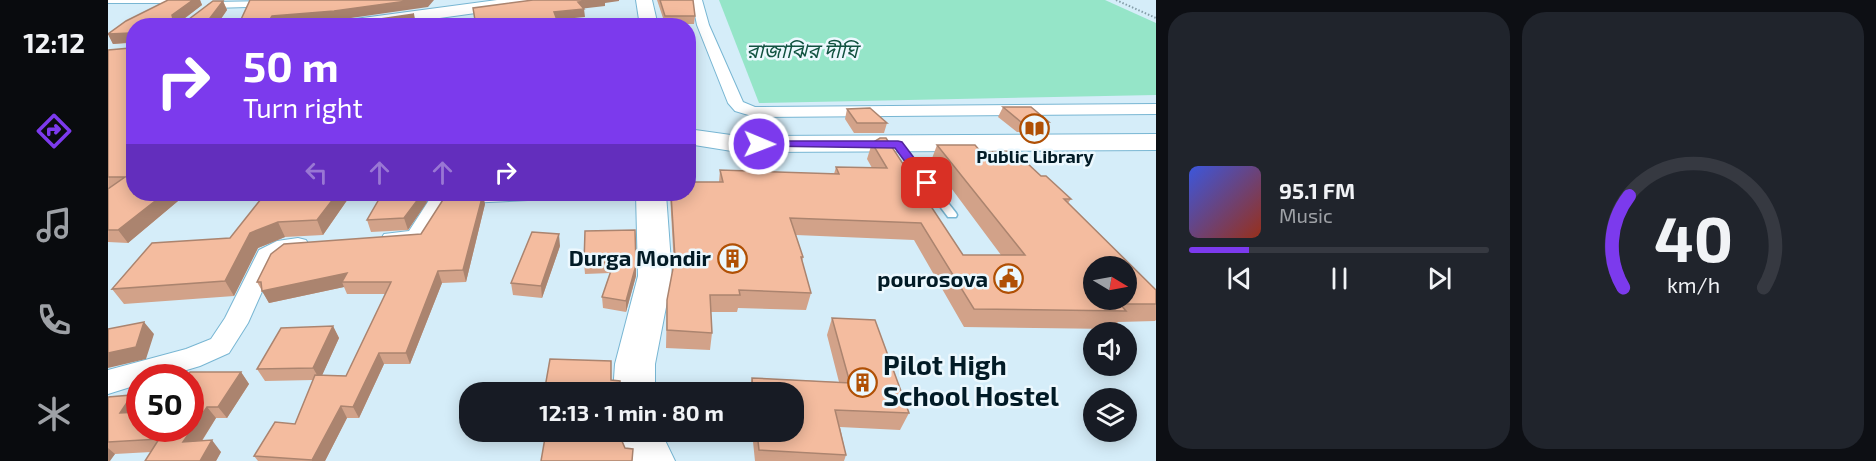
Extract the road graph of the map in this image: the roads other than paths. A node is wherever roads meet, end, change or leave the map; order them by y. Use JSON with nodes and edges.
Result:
{"nodes":[{"id":1,"x":108,"y":0,"type":"edge"},
{"id":2,"x":506,"y":0,"type":"edge"},
{"id":3,"x":533,"y":0,"type":"edge"},
{"id":4,"x":644,"y":0,"type":"edge"},
{"id":5,"x":697,"y":0,"type":"edge"},
{"id":6,"x":291,"y":3,"type":"edge"},
{"id":7,"x":212,"y":4,"type":"edge"},
{"id":8,"x":351,"y":18,"type":"edge"},
{"id":9,"x":389,"y":18,"type":"edge"},
{"id":10,"x":647,"y":18,"type":"edge"},
{"id":11,"x":1156,"y":110,"type":"edge"},
{"id":12,"x":696,"y":138,"type":"edge"},
{"id":13,"x":1156,"y":142,"type":"edge"},
{"id":14,"x":898,"y":145,"type":"junction"},
{"id":15,"x":438,"y":201,"type":"edge"},
{"id":16,"x":651,"y":201,"type":"edge"},
{"id":17,"x":952,"y":214,"type":"dead end"},
{"id":18,"x":369,"y":241,"type":"edge"},
{"id":19,"x":322,"y":244,"type":"edge"},
{"id":20,"x":108,"y":382,"type":"edge"},
{"id":21,"x":634,"y":382,"type":"edge"},
{"id":22,"x":642,"y":442,"type":"edge"},
{"id":23,"x":651,"y":461,"type":"edge"}],
"edges":[{"from":1,"to":7,"type":"street"},
{"from":2,"to":8,"type":"main road"},
{"from":3,"to":9,"type":"main road"},
{"from":4,"to":10,"type":"main road"},
{"from":5,"to":11,"type":"street"},
{"from":6,"to":7,"type":"street"},
{"from":12,"to":14,"type":"main road"},
{"from":13,"to":14,"type":"main road"},
{"from":14,"to":17,"type":"lane"},
{"from":15,"to":18,"type":"street"},
{"from":16,"to":21,"type":"main road"},
{"from":19,"to":20,"type":"street"},
{"from":22,"to":23,"type":"main road"}]}
